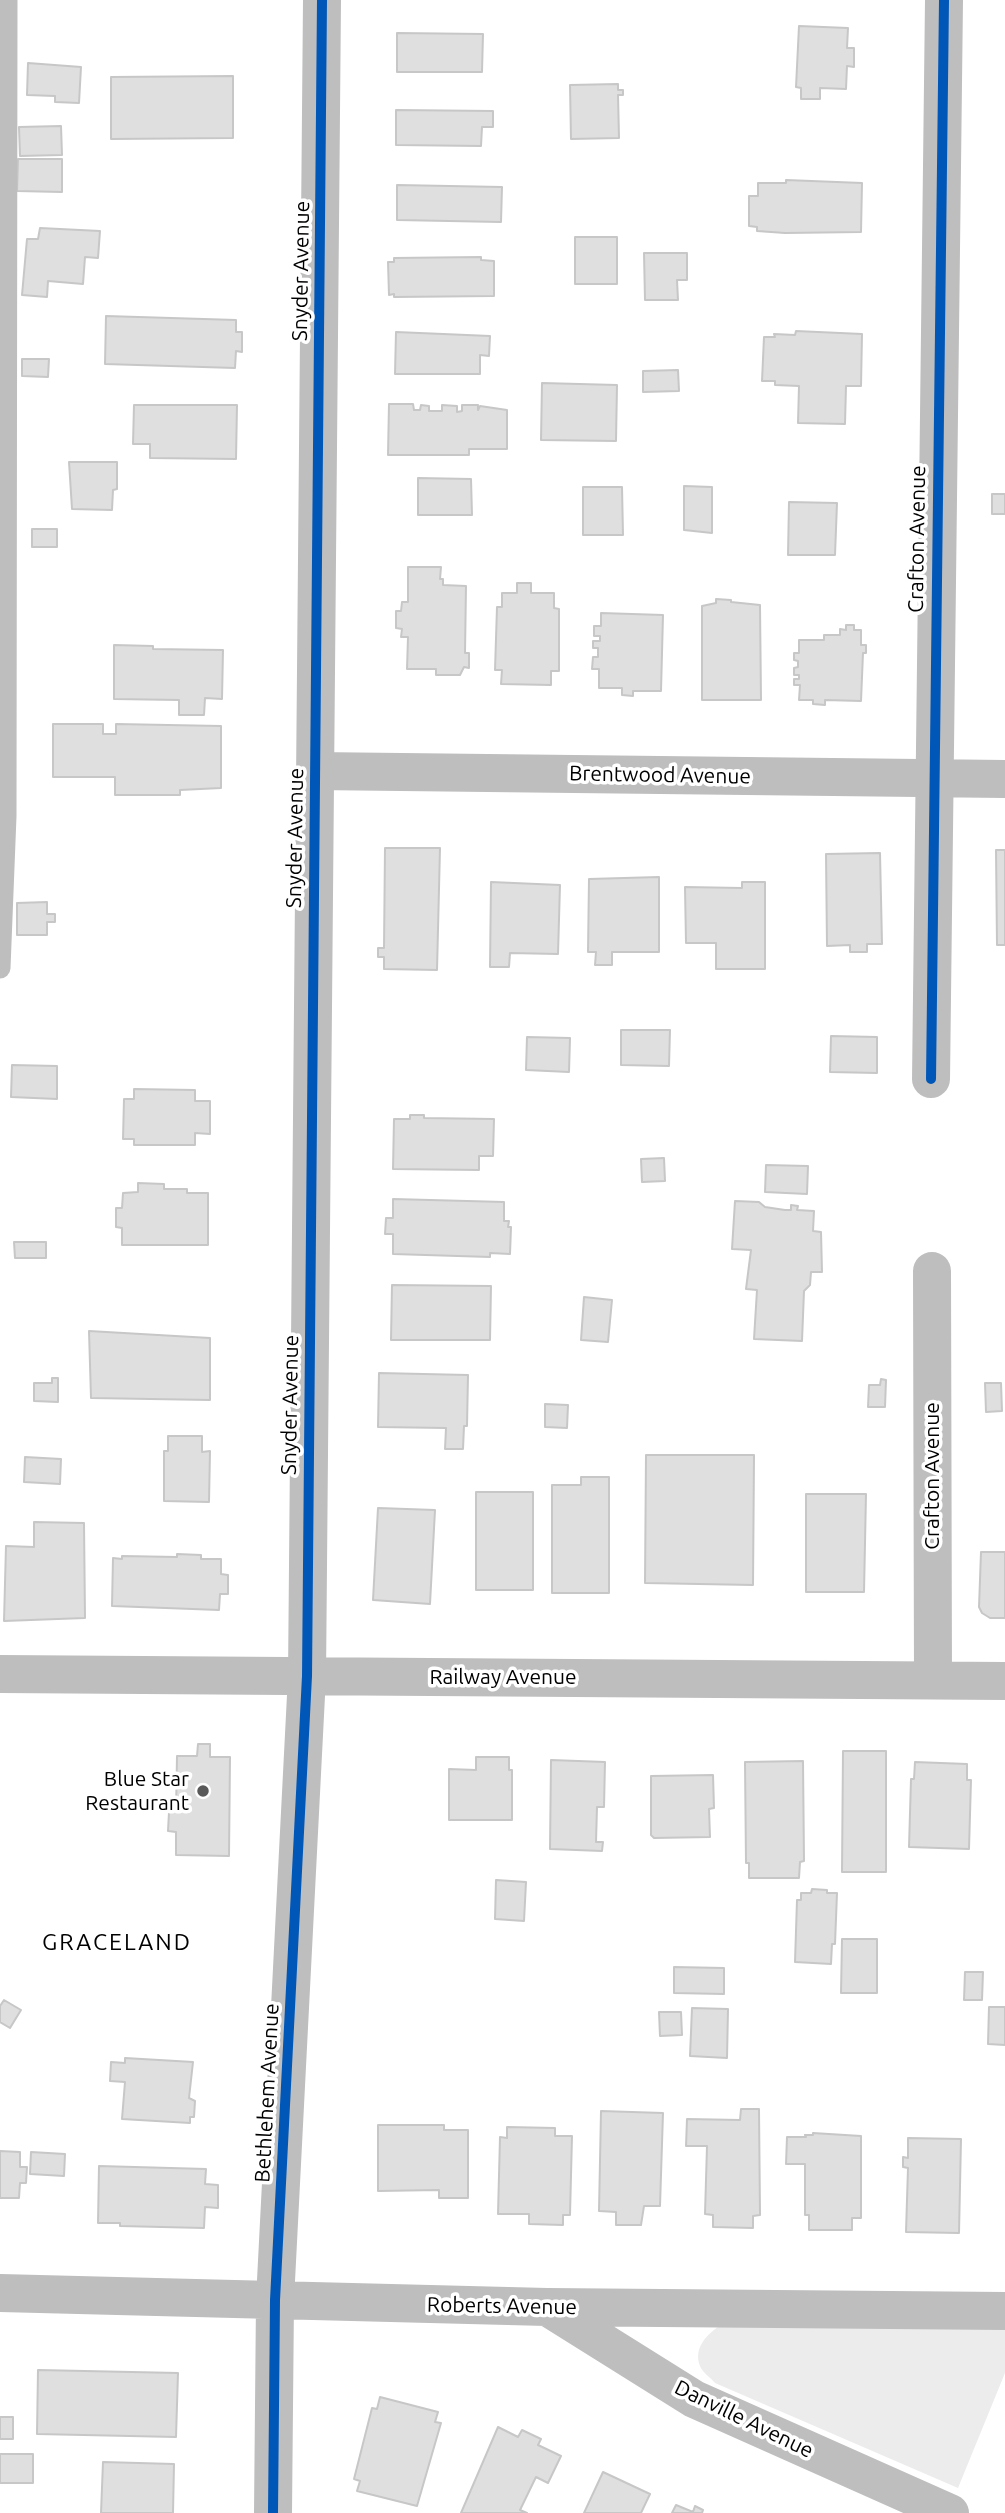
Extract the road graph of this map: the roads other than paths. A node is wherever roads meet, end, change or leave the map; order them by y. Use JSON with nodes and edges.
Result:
{"nodes":[{"id":1,"x":7,"y":0,"type":"edge"},
{"id":2,"x":323,"y":0,"type":"edge"},
{"id":3,"x":944,"y":0,"type":"edge"},
{"id":4,"x":315,"y":771,"type":"junction"},
{"id":5,"x":936,"y":778,"type":"junction"},
{"id":6,"x":1005,"y":779,"type":"edge"},
{"id":7,"x":0,"y":968,"type":"edge"},
{"id":8,"x":931,"y":1079,"type":"dead end"},
{"id":9,"x":932,"y":1271,"type":"dead end"},
{"id":10,"x":0,"y":1674,"type":"edge"},
{"id":11,"x":307,"y":1676,"type":"junction"},
{"id":12,"x":933,"y":1680,"type":"junction"},
{"id":13,"x":1005,"y":1681,"type":"edge"},
{"id":14,"x":0,"y":2293,"type":"edge"},
{"id":15,"x":275,"y":2300,"type":"junction"},
{"id":16,"x":547,"y":2307,"type":"junction"},
{"id":17,"x":1005,"y":2311,"type":"edge"},
{"id":18,"x":273,"y":2513,"type":"edge"},
{"id":19,"x":950,"y":2513,"type":"edge"}],
"edges":[{"from":1,"to":7,"type":"lane"},
{"from":2,"to":4,"type":"street","name":"Snyder Avenue"},
{"from":3,"to":5,"type":"street","name":"Crafton Avenue"},
{"from":4,"to":5,"type":"street","name":"Brentwood Avenue"},
{"from":4,"to":11,"type":"street","name":"Snyder Avenue"},
{"from":5,"to":6,"type":"street","name":"Brentwood Avenue"},
{"from":5,"to":8,"type":"street","name":"Crafton Avenue"},
{"from":9,"to":12,"type":"street","name":"Crafton Avenue"},
{"from":10,"to":11,"type":"street","name":"Railway Avenue"},
{"from":11,"to":12,"type":"street","name":"Railway Avenue"},
{"from":11,"to":15,"type":"street","name":"Bethlehem Avenue"},
{"from":12,"to":13,"type":"street","name":"Railway Avenue"},
{"from":14,"to":15,"type":"street","name":"Roberts Avenue"},
{"from":15,"to":16,"type":"street","name":"Roberts Avenue"},
{"from":15,"to":18,"type":"street","name":"Bethlehem Avenue"},
{"from":16,"to":17,"type":"street","name":"Roberts Avenue"},
{"from":16,"to":19,"type":"street","name":"Danville Avenue"}]}
